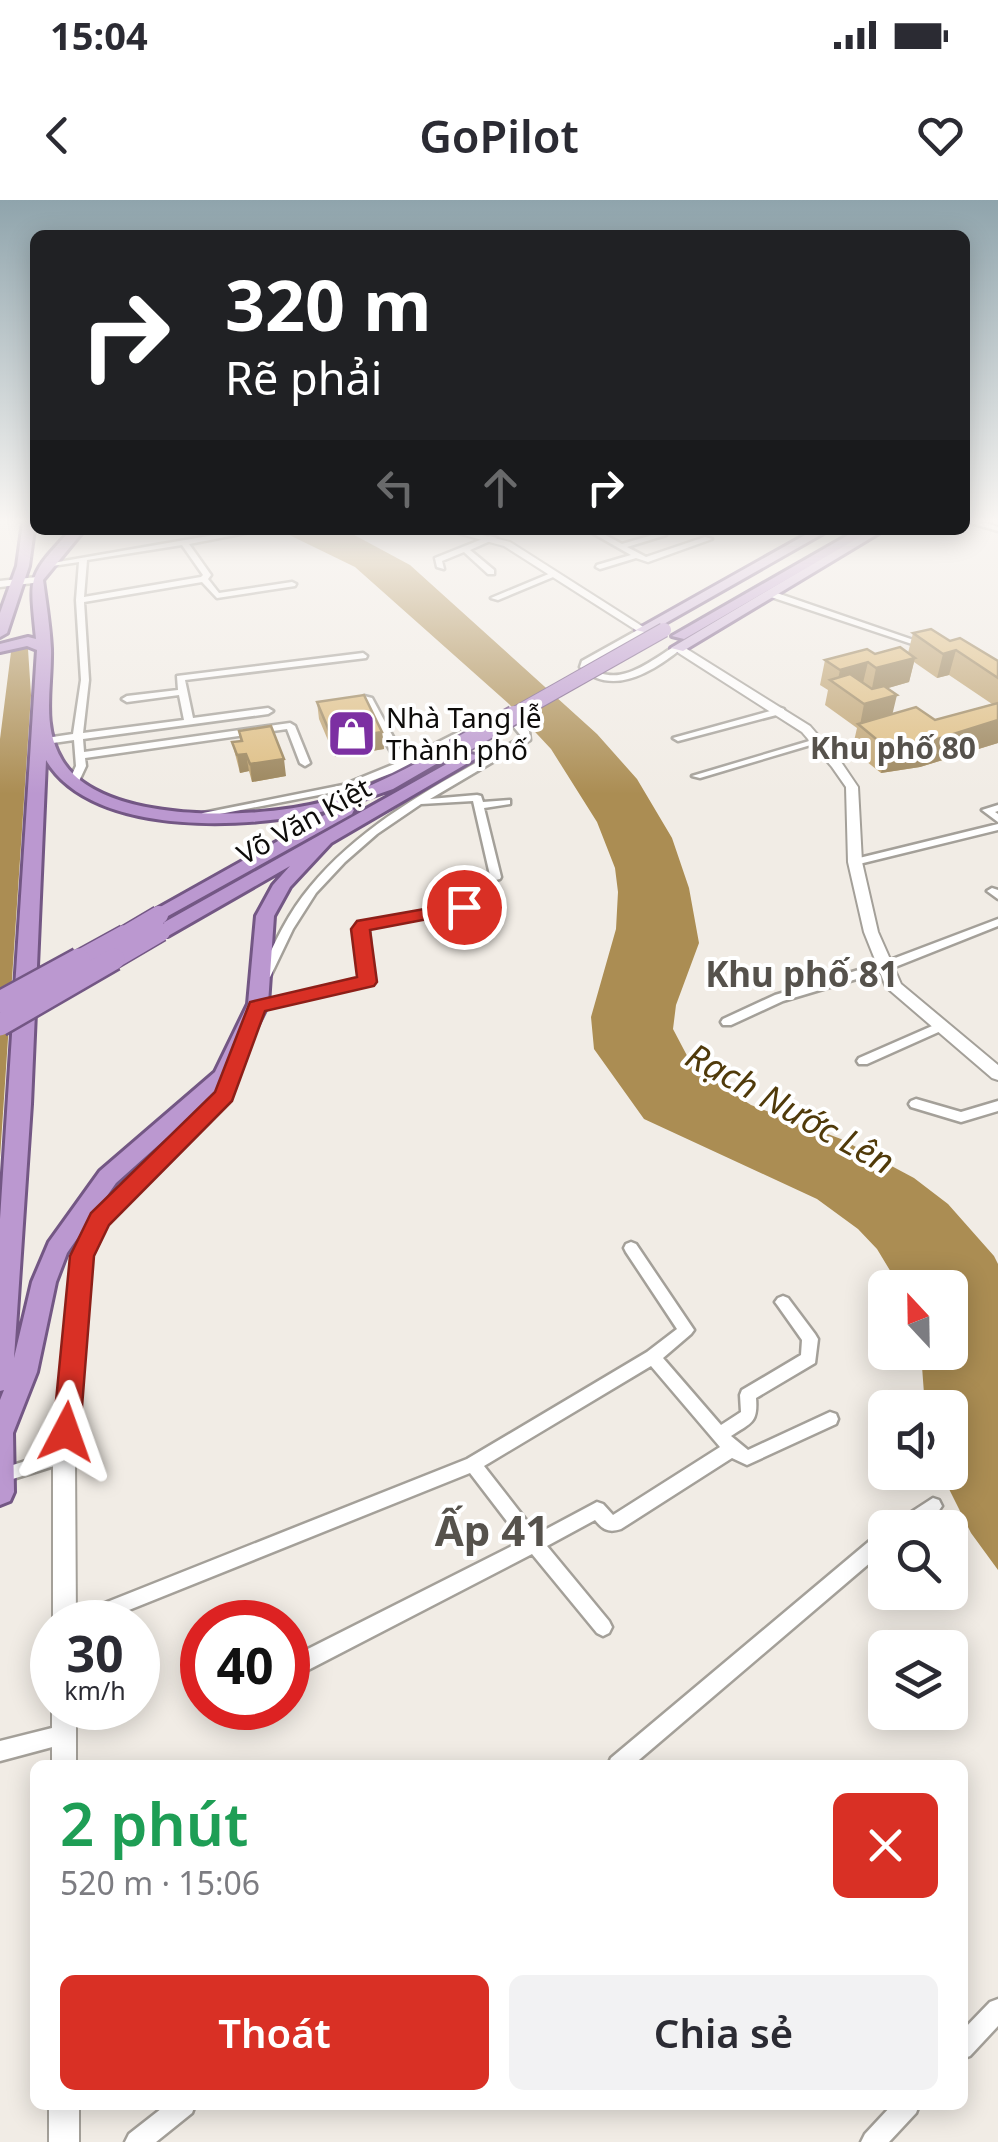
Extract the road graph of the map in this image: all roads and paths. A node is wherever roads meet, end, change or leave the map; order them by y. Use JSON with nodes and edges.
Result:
{"nodes":[{"id":1,"x":38,"y":613,"type":"edge"},
{"id":2,"x":81,"y":613,"type":"edge"},
{"id":3,"x":615,"y":613,"type":"edge"},
{"id":4,"x":677,"y":613,"type":"edge"},
{"id":5,"x":701,"y":613,"type":"edge"},
{"id":6,"x":721,"y":613,"type":"edge"},
{"id":7,"x":731,"y":613,"type":"edge"},
{"id":8,"x":732,"y":613,"type":"edge"},
{"id":9,"x":836,"y":613,"type":"edge"},
{"id":10,"x":843,"y":613,"type":"edge"},
{"id":11,"x":694,"y":628,"type":"junction"},
{"id":12,"x":643,"y":630,"type":"junction"},
{"id":13,"x":674,"y":638,"type":"junction"},
{"id":14,"x":934,"y":642,"type":"edge"},
{"id":15,"x":0,"y":648,"type":"edge"},
{"id":16,"x":44,"y":648,"type":"junction"},
{"id":17,"x":942,"y":651,"type":"edge"},
{"id":18,"x":363,"y":656,"type":"dead end"},
{"id":19,"x":587,"y":668,"type":"junction"},
{"id":20,"x":182,"y":692,"type":"junction"},
{"id":21,"x":367,"y":698,"type":"edge"},
{"id":22,"x":127,"y":699,"type":"dead end"},
{"id":23,"x":268,"y":711,"type":"dead end"},
{"id":24,"x":781,"y":711,"type":"junction"},
{"id":25,"x":189,"y":722,"type":"junction"},
{"id":26,"x":43,"y":732,"type":"junction"},
{"id":27,"x":172,"y":735,"type":"dead end"},
{"id":28,"x":78,"y":736,"type":"junction"},
{"id":29,"x":678,"y":738,"type":"dead end"},
{"id":30,"x":819,"y":742,"type":"junction"},
{"id":31,"x":80,"y":753,"type":"junction"},
{"id":32,"x":305,"y":763,"type":"dead end"},
{"id":33,"x":400,"y":772,"type":"junction"},
{"id":34,"x":697,"y":776,"type":"dead end"},
{"id":35,"x":74,"y":781,"type":"junction"},
{"id":36,"x":506,"y":802,"type":"dead end"},
{"id":37,"x":419,"y":803,"type":"junction"},
{"id":38,"x":480,"y":804,"type":"junction"},
{"id":39,"x":998,"y":808,"type":"edge"},
{"id":40,"x":998,"y":819,"type":"edge"},
{"id":41,"x":998,"y":827,"type":"edge"},
{"id":42,"x":985,"y":831,"type":"junction"},
{"id":43,"x":998,"y":839,"type":"edge"},
{"id":44,"x":323,"y":842,"type":"junction"},
{"id":45,"x":855,"y":862,"type":"junction"},
{"id":46,"x":998,"y":922,"type":"edge"},
{"id":47,"x":263,"y":923,"type":"junction"},
{"id":48,"x":160,"y":924,"type":"junction"},
{"id":49,"x":285,"y":929,"type":"junction"},
{"id":50,"x":886,"y":966,"type":"junction"},
{"id":51,"x":259,"y":998,"type":"junction"},
{"id":52,"x":0,"y":1005,"type":"edge"},
{"id":53,"x":727,"y":1022,"type":"dead end"},
{"id":54,"x":0,"y":1025,"type":"edge"},
{"id":55,"x":939,"y":1027,"type":"junction"},
{"id":56,"x":244,"y":1038,"type":"junction"},
{"id":57,"x":863,"y":1060,"type":"dead end"},
{"id":58,"x":998,"y":1074,"type":"edge"},
{"id":59,"x":916,"y":1104,"type":"dead end"},
{"id":60,"x":998,"y":1106,"type":"edge"},
{"id":61,"x":631,"y":1248,"type":"dead end"},
{"id":62,"x":783,"y":1302,"type":"dead end"},
{"id":63,"x":653,"y":1357,"type":"junction"},
{"id":64,"x":0,"y":1380,"type":"edge"},
{"id":65,"x":0,"y":1412,"type":"edge"},
{"id":66,"x":830,"y":1420,"type":"dead end"},
{"id":67,"x":1,"y":1430,"type":"edge"},
{"id":68,"x":726,"y":1442,"type":"junction"},
{"id":69,"x":64,"y":1456,"type":"junction"},
{"id":70,"x":473,"y":1464,"type":"junction"},
{"id":71,"x":1,"y":1476,"type":"edge"},
{"id":72,"x":0,"y":1492,"type":"edge"},
{"id":73,"x":934,"y":1506,"type":"dead end"},
{"id":74,"x":928,"y":1510,"type":"edge"},
{"id":75,"x":534,"y":1544,"type":"junction"},
{"id":76,"x":868,"y":1553,"type":"edge"},
{"id":77,"x":64,"y":1600,"type":"edge"},
{"id":78,"x":133,"y":1600,"type":"edge"},
{"id":79,"x":604,"y":1627,"type":"dead end"},
{"id":80,"x":310,"y":1658,"type":"edge"},
{"id":81,"x":64,"y":1730,"type":"edge"},
{"id":82,"x":64,"y":1734,"type":"junction"},
{"id":83,"x":0,"y":1751,"type":"edge"},
{"id":84,"x":64,"y":1760,"type":"edge"},
{"id":85,"x":624,"y":1760,"type":"edge"},
{"id":86,"x":998,"y":2010,"type":"edge"},
{"id":87,"x":968,"y":2042,"type":"edge"},
{"id":88,"x":64,"y":2110,"type":"edge"},
{"id":89,"x":178,"y":2110,"type":"edge"},
{"id":90,"x":903,"y":2110,"type":"edge"},
{"id":91,"x":64,"y":2142,"type":"edge"},
{"id":92,"x":138,"y":2142,"type":"edge"},
{"id":93,"x":874,"y":2142,"type":"edge"}],
"edges":[{"from":1,"to":16,"type":"highway"},
{"from":2,"to":28,"type":"street"},
{"from":3,"to":12,"type":"street"},
{"from":4,"to":12,"type":"main road"},
{"from":5,"to":13,"type":"highway"},
{"from":6,"to":11,"type":"highway"},
{"from":7,"to":11,"type":"highway"},
{"from":8,"to":13,"type":"main road"},
{"from":9,"to":17,"type":"street"},
{"from":10,"to":14,"type":"street"},
{"from":11,"to":13,"type":"highway"},
{"from":12,"to":19,"type":"street"},
{"from":13,"to":19,"type":"highway","name":"Võ Văn Kiệt","bridge":true},
{"from":13,"to":19,"type":"street"},
{"from":13,"to":24,"type":"street"},
{"from":13,"to":44,"type":"highway","name":"Võ Văn Kiệt"},
{"from":15,"to":16,"type":"highway"},
{"from":16,"to":26,"type":"highway"},
{"from":18,"to":20,"type":"street"},
{"from":19,"to":33,"type":"highway","name":"Võ Văn Kiệt","bridge":true},
{"from":20,"to":22,"type":"street"},
{"from":20,"to":25,"type":"street"},
{"from":21,"to":33,"type":"street"},
{"from":23,"to":25,"type":"street"},
{"from":24,"to":29,"type":"street"},
{"from":24,"to":30,"type":"street"},
{"from":25,"to":28,"type":"street"},
{"from":26,"to":28,"type":"street"},
{"from":26,"to":35,"type":"highway"},
{"from":26,"to":64,"type":"highway"},
{"from":27,"to":31,"type":"street"},
{"from":28,"to":31,"type":"street"},
{"from":30,"to":34,"type":"street"},
{"from":30,"to":45,"type":"street"},
{"from":31,"to":32,"type":"street"},
{"from":31,"to":35,"type":"street"},
{"from":33,"to":35,"type":"highway"},
{"from":33,"to":37,"type":"street"},
{"from":33,"to":48,"type":"highway","name":"Võ Văn Kiệt"},
{"from":36,"to":38,"type":"street"},
{"from":37,"to":38,"type":"street"},
{"from":37,"to":49,"type":"street"},
{"from":38,"to":51,"type":"street"},
{"from":39,"to":40,"type":"street"},
{"from":41,"to":42,"type":"street"},
{"from":42,"to":43,"type":"street"},
{"from":42,"to":45,"type":"street"},
{"from":44,"to":47,"type":"highway"},
{"from":44,"to":48,"type":"highway","name":"Võ Văn Kiệt"},
{"from":45,"to":50,"type":"street"},
{"from":46,"to":50,"type":"street"},
{"from":47,"to":49,"type":"street"},
{"from":47,"to":51,"type":"highway"},
{"from":48,"to":52,"type":"highway","bridge":true},
{"from":48,"to":54,"type":"highway","bridge":true},
{"from":49,"to":51,"type":"street"},
{"from":50,"to":53,"type":"street"},
{"from":50,"to":55,"type":"street"},
{"from":51,"to":56,"type":"highway"},
{"from":55,"to":57,"type":"street"},
{"from":55,"to":58,"type":"street"},
{"from":56,"to":67,"type":"highway"},
{"from":56,"to":69,"type":"street"},
{"from":59,"to":60,"type":"street"},
{"from":61,"to":63,"type":"street"},
{"from":62,"to":68,"type":"street"},
{"from":63,"to":68,"type":"street"},
{"from":63,"to":70,"type":"street"},
{"from":65,"to":67,"type":"highway"},
{"from":66,"to":68,"type":"street"},
{"from":67,"to":71,"type":"highway"},
{"from":68,"to":75,"type":"street"},
{"from":69,"to":71,"type":"street"},
{"from":69,"to":77,"type":"street"},
{"from":70,"to":75,"type":"street"},
{"from":70,"to":78,"type":"street"},
{"from":71,"to":72,"type":"highway"},
{"from":73,"to":74,"type":"street"},
{"from":75,"to":79,"type":"street"},
{"from":75,"to":80,"type":"street"},
{"from":76,"to":85,"type":"street"},
{"from":81,"to":82,"type":"street"},
{"from":82,"to":83,"type":"street"},
{"from":82,"to":84,"type":"street"},
{"from":86,"to":87,"type":"street"},
{"from":88,"to":91,"type":"street"},
{"from":89,"to":92,"type":"street"},
{"from":90,"to":93,"type":"street"}]}
